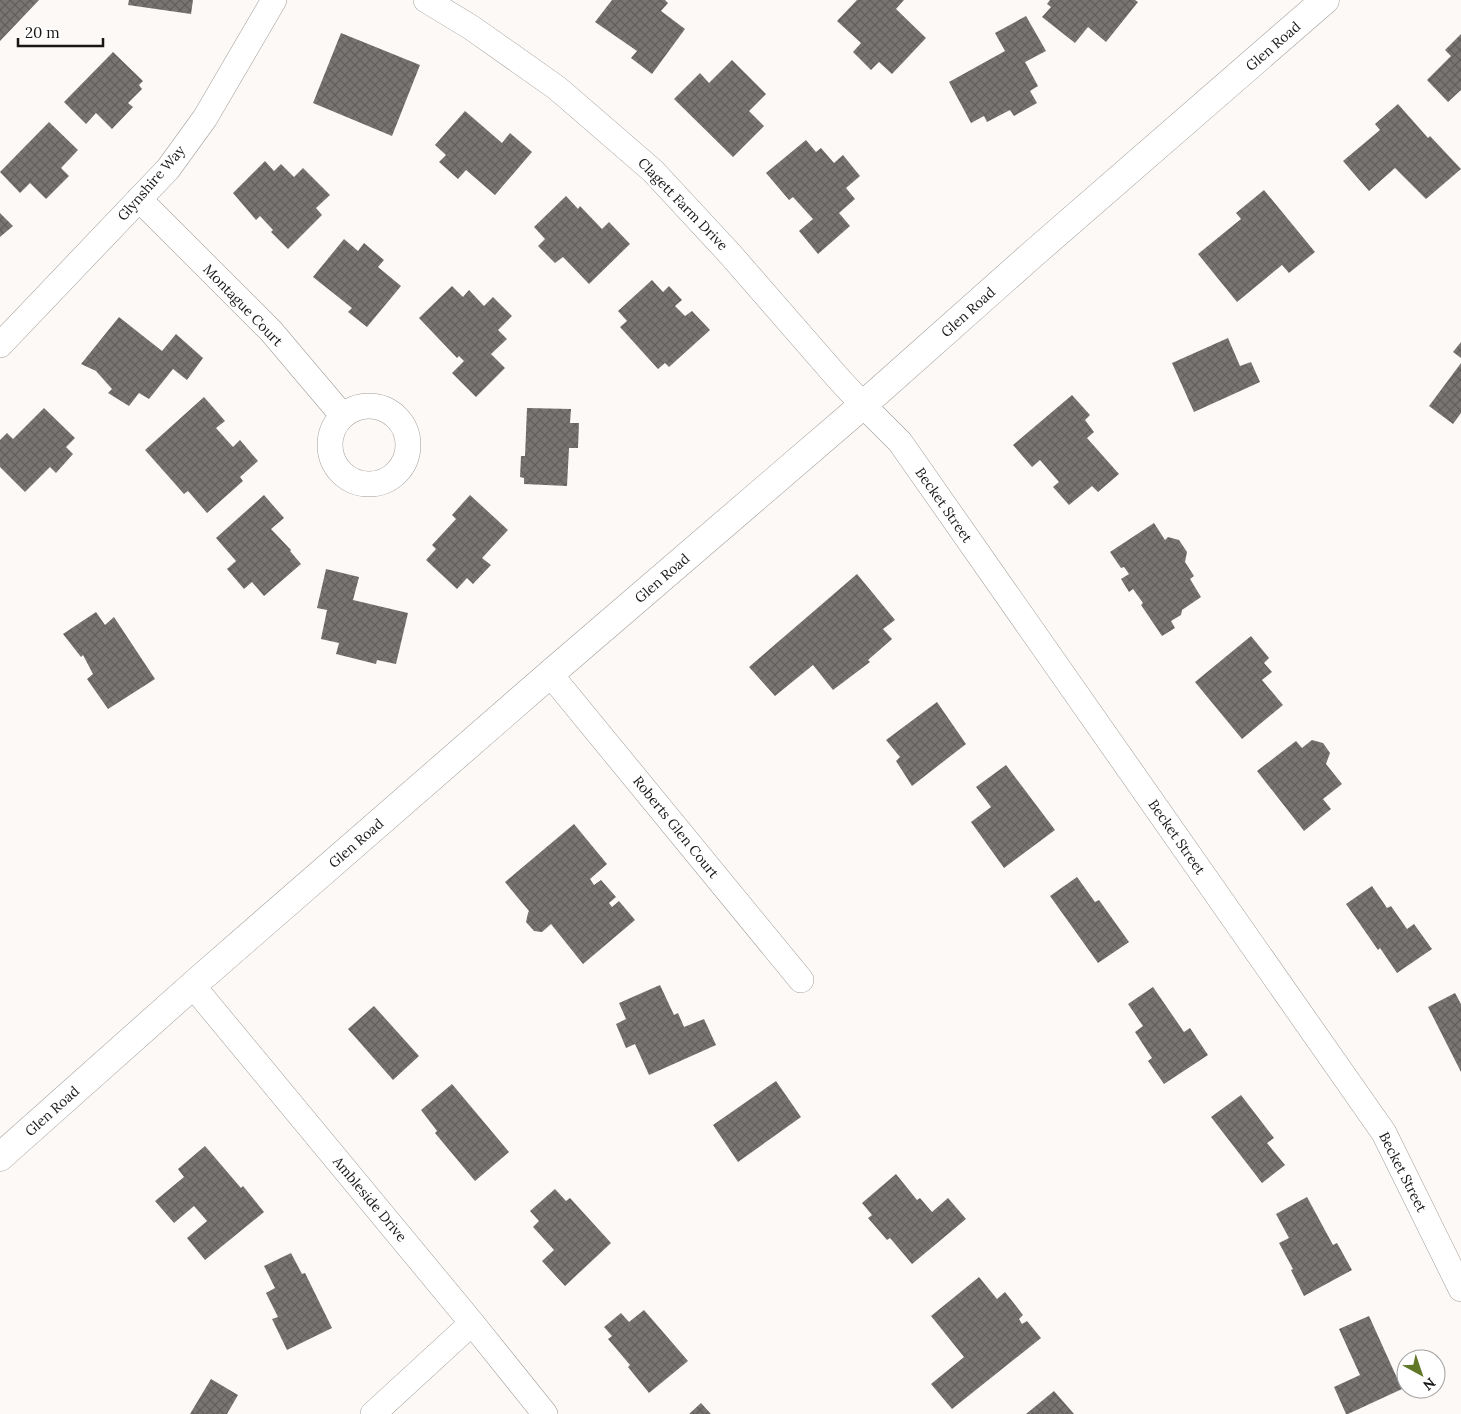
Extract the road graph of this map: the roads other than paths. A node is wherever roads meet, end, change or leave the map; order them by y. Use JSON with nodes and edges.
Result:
{"nodes":[{"id":1,"x":274,"y":0,"type":"edge"},
{"id":2,"x":426,"y":0,"type":"edge"},
{"id":3,"x":1325,"y":0,"type":"edge"},
{"id":4,"x":139,"y":200,"type":"junction"},
{"id":5,"x":0,"y":345,"type":"edge"},
{"id":6,"x":863,"y":405,"type":"junction"},
{"id":7,"x":342,"y":415,"type":"dead end"},
{"id":8,"x":550,"y":674,"type":"junction"},
{"id":9,"x":802,"y":980,"type":"dead end"},
{"id":10,"x":193,"y":986,"type":"junction"},
{"id":11,"x":0,"y":1157,"type":"edge"},
{"id":12,"x":1461,"y":1289,"type":"edge"},
{"id":13,"x":472,"y":1322,"type":"junction"},
{"id":14,"x":373,"y":1414,"type":"edge"},
{"id":15,"x":545,"y":1414,"type":"edge"}],
"edges":[{"from":1,"to":4,"type":"street","name":"Glynshire Way"},
{"from":2,"to":6,"type":"street","name":"Clagett Farm Drive"},
{"from":3,"to":6,"type":"main road","name":"Glen Road"},
{"from":4,"to":5,"type":"street","name":"Glynshire Way"},
{"from":4,"to":7,"type":"street","name":"Montague Court"},
{"from":6,"to":8,"type":"main road","name":"Glen Road"},
{"from":6,"to":12,"type":"street","name":"Becket Street"},
{"from":8,"to":9,"type":"street","name":"Roberts Glen Court"},
{"from":8,"to":10,"type":"main road","name":"Glen Road"},
{"from":10,"to":11,"type":"main road","name":"Glen Road"},
{"from":10,"to":13,"type":"street","name":"Ambleside Drive"},
{"from":13,"to":14,"type":"street"},
{"from":13,"to":15,"type":"street","name":"Ambleside Drive"}]}
